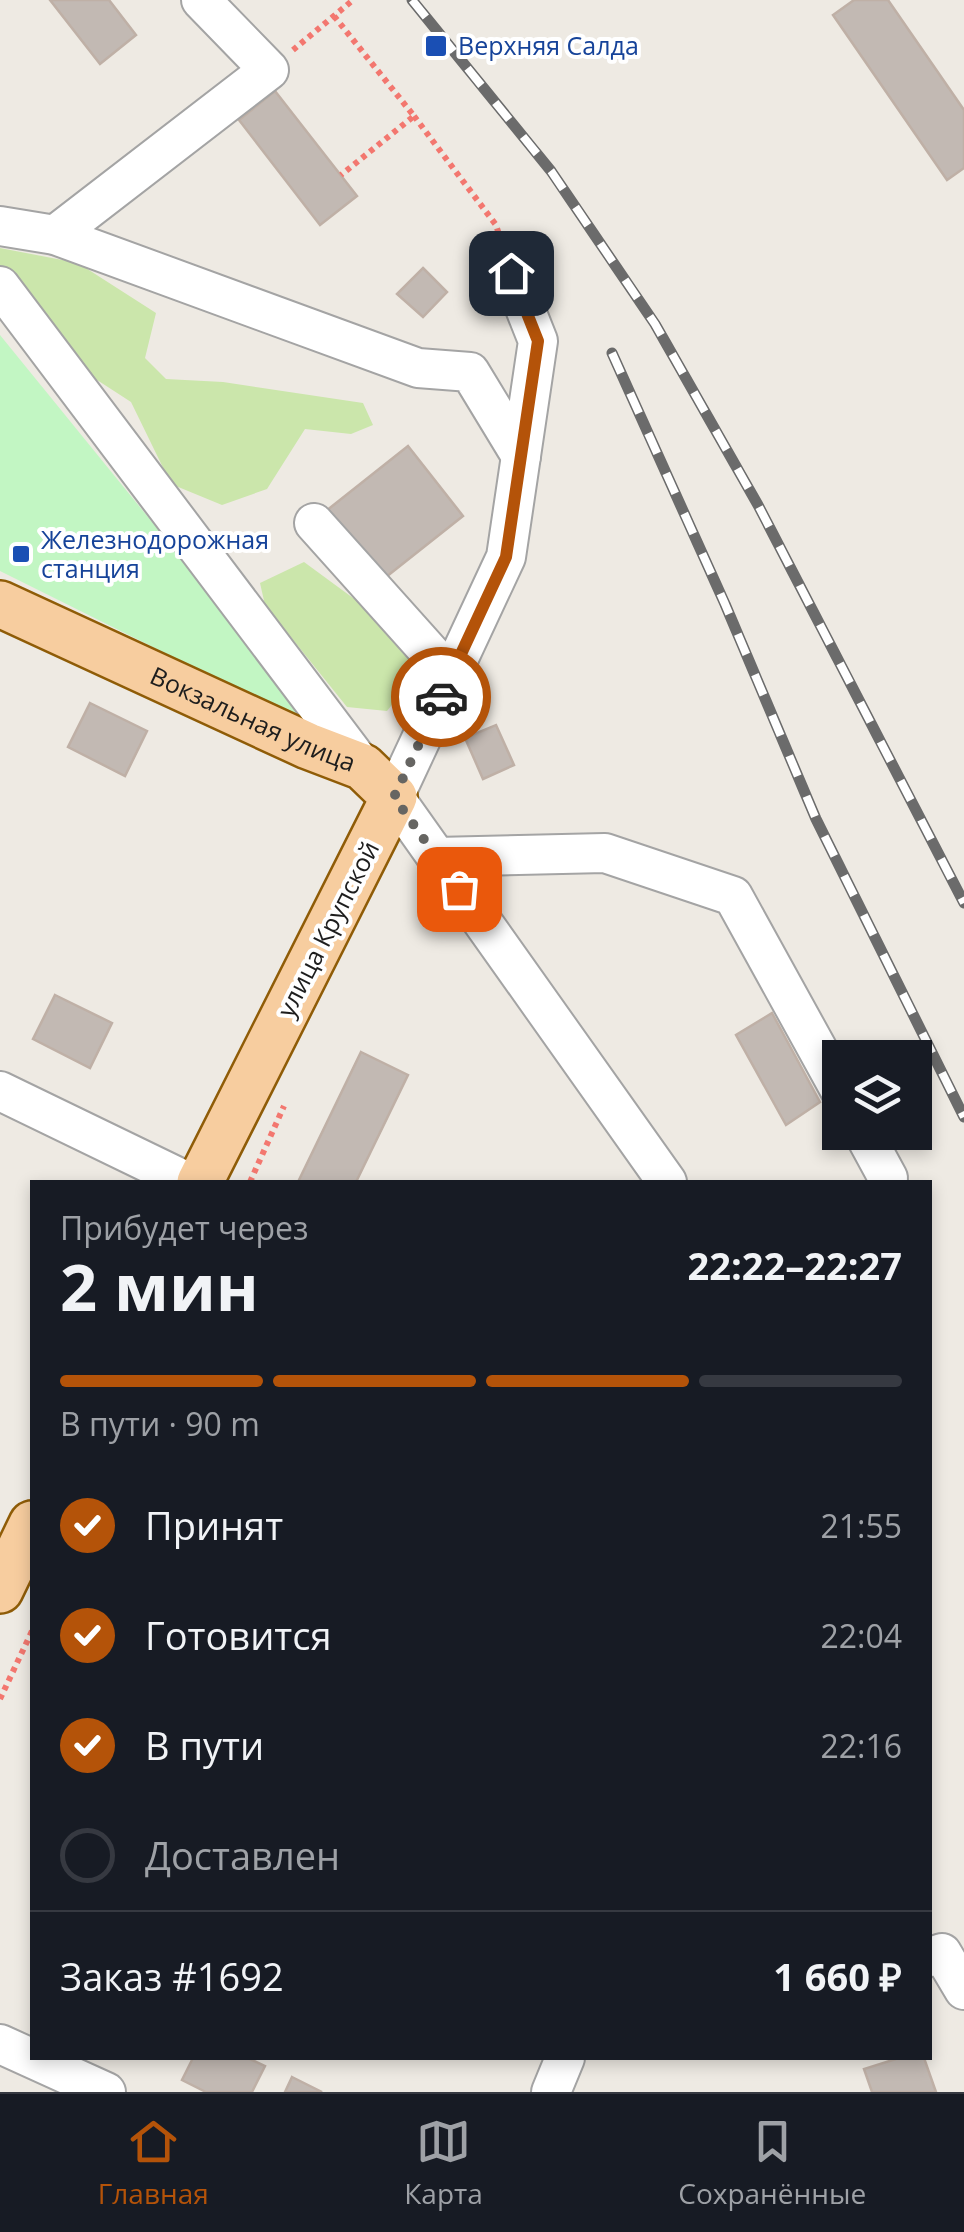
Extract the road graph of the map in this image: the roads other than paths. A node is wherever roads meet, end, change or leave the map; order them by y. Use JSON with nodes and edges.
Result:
{"nodes":[{"id":1,"x":201,"y":0,"type":"edge"},
{"id":2,"x":0,"y":226,"type":"edge"},
{"id":3,"x":56,"y":235,"type":"junction"},
{"id":4,"x":511,"y":273,"type":"road end"},
{"id":5,"x":0,"y":286,"type":"edge"},
{"id":6,"x":521,"y":456,"type":"junction"},
{"id":7,"x":314,"y":523,"type":"dead end"},
{"id":8,"x":0,"y":604,"type":"edge"},
{"id":9,"x":451,"y":676,"type":"junction"},
{"id":10,"x":378,"y":782,"type":"junction"},
{"id":11,"x":436,"y":856,"type":"junction"},
{"id":12,"x":822,"y":1057,"type":"edge"},
{"id":13,"x":0,"y":1091,"type":"edge"},
{"id":14,"x":873,"y":1150,"type":"edge"},
{"id":15,"x":888,"y":1178,"type":"dead end"},
{"id":16,"x":184,"y":1180,"type":"edge"},
{"id":17,"x":201,"y":1180,"type":"edge"},
{"id":18,"x":666,"y":1180,"type":"edge"},
{"id":19,"x":30,"y":1529,"type":"edge"},
{"id":20,"x":9,"y":1585,"type":"edge"},
{"id":21,"x":932,"y":1956,"type":"edge"},
{"id":22,"x":964,"y":1990,"type":"edge"},
{"id":23,"x":0,"y":2044,"type":"edge"},
{"id":24,"x":30,"y":2058,"type":"edge"},
{"id":25,"x":35,"y":2060,"type":"edge"},
{"id":26,"x":564,"y":2060,"type":"edge"},
{"id":27,"x":106,"y":2092,"type":"edge"},
{"id":28,"x":551,"y":2092,"type":"edge"}],
"edges":[{"from":1,"to":3,"type":"street"},
{"from":2,"to":3,"type":"street"},
{"from":3,"to":6,"type":"street"},
{"from":4,"to":6,"type":"street","name":"улица Крупской"},
{"from":5,"to":10,"type":"street"},
{"from":6,"to":9,"type":"street","name":"улица Крупской"},
{"from":7,"to":9,"type":"street"},
{"from":8,"to":10,"type":"main road","name":"Вокзальная улица"},
{"from":9,"to":10,"type":"street","name":"улица Крупской"},
{"from":10,"to":11,"type":"street"},
{"from":10,"to":17,"type":"main road","name":"улица Крупской"},
{"from":11,"to":12,"type":"street"},
{"from":11,"to":18,"type":"street"},
{"from":13,"to":16,"type":"street"},
{"from":14,"to":15,"type":"street"},
{"from":19,"to":20,"type":"main road"},
{"from":21,"to":22,"type":"street"},
{"from":23,"to":24,"type":"street"},
{"from":25,"to":27,"type":"street"},
{"from":26,"to":28,"type":"street"}]}
